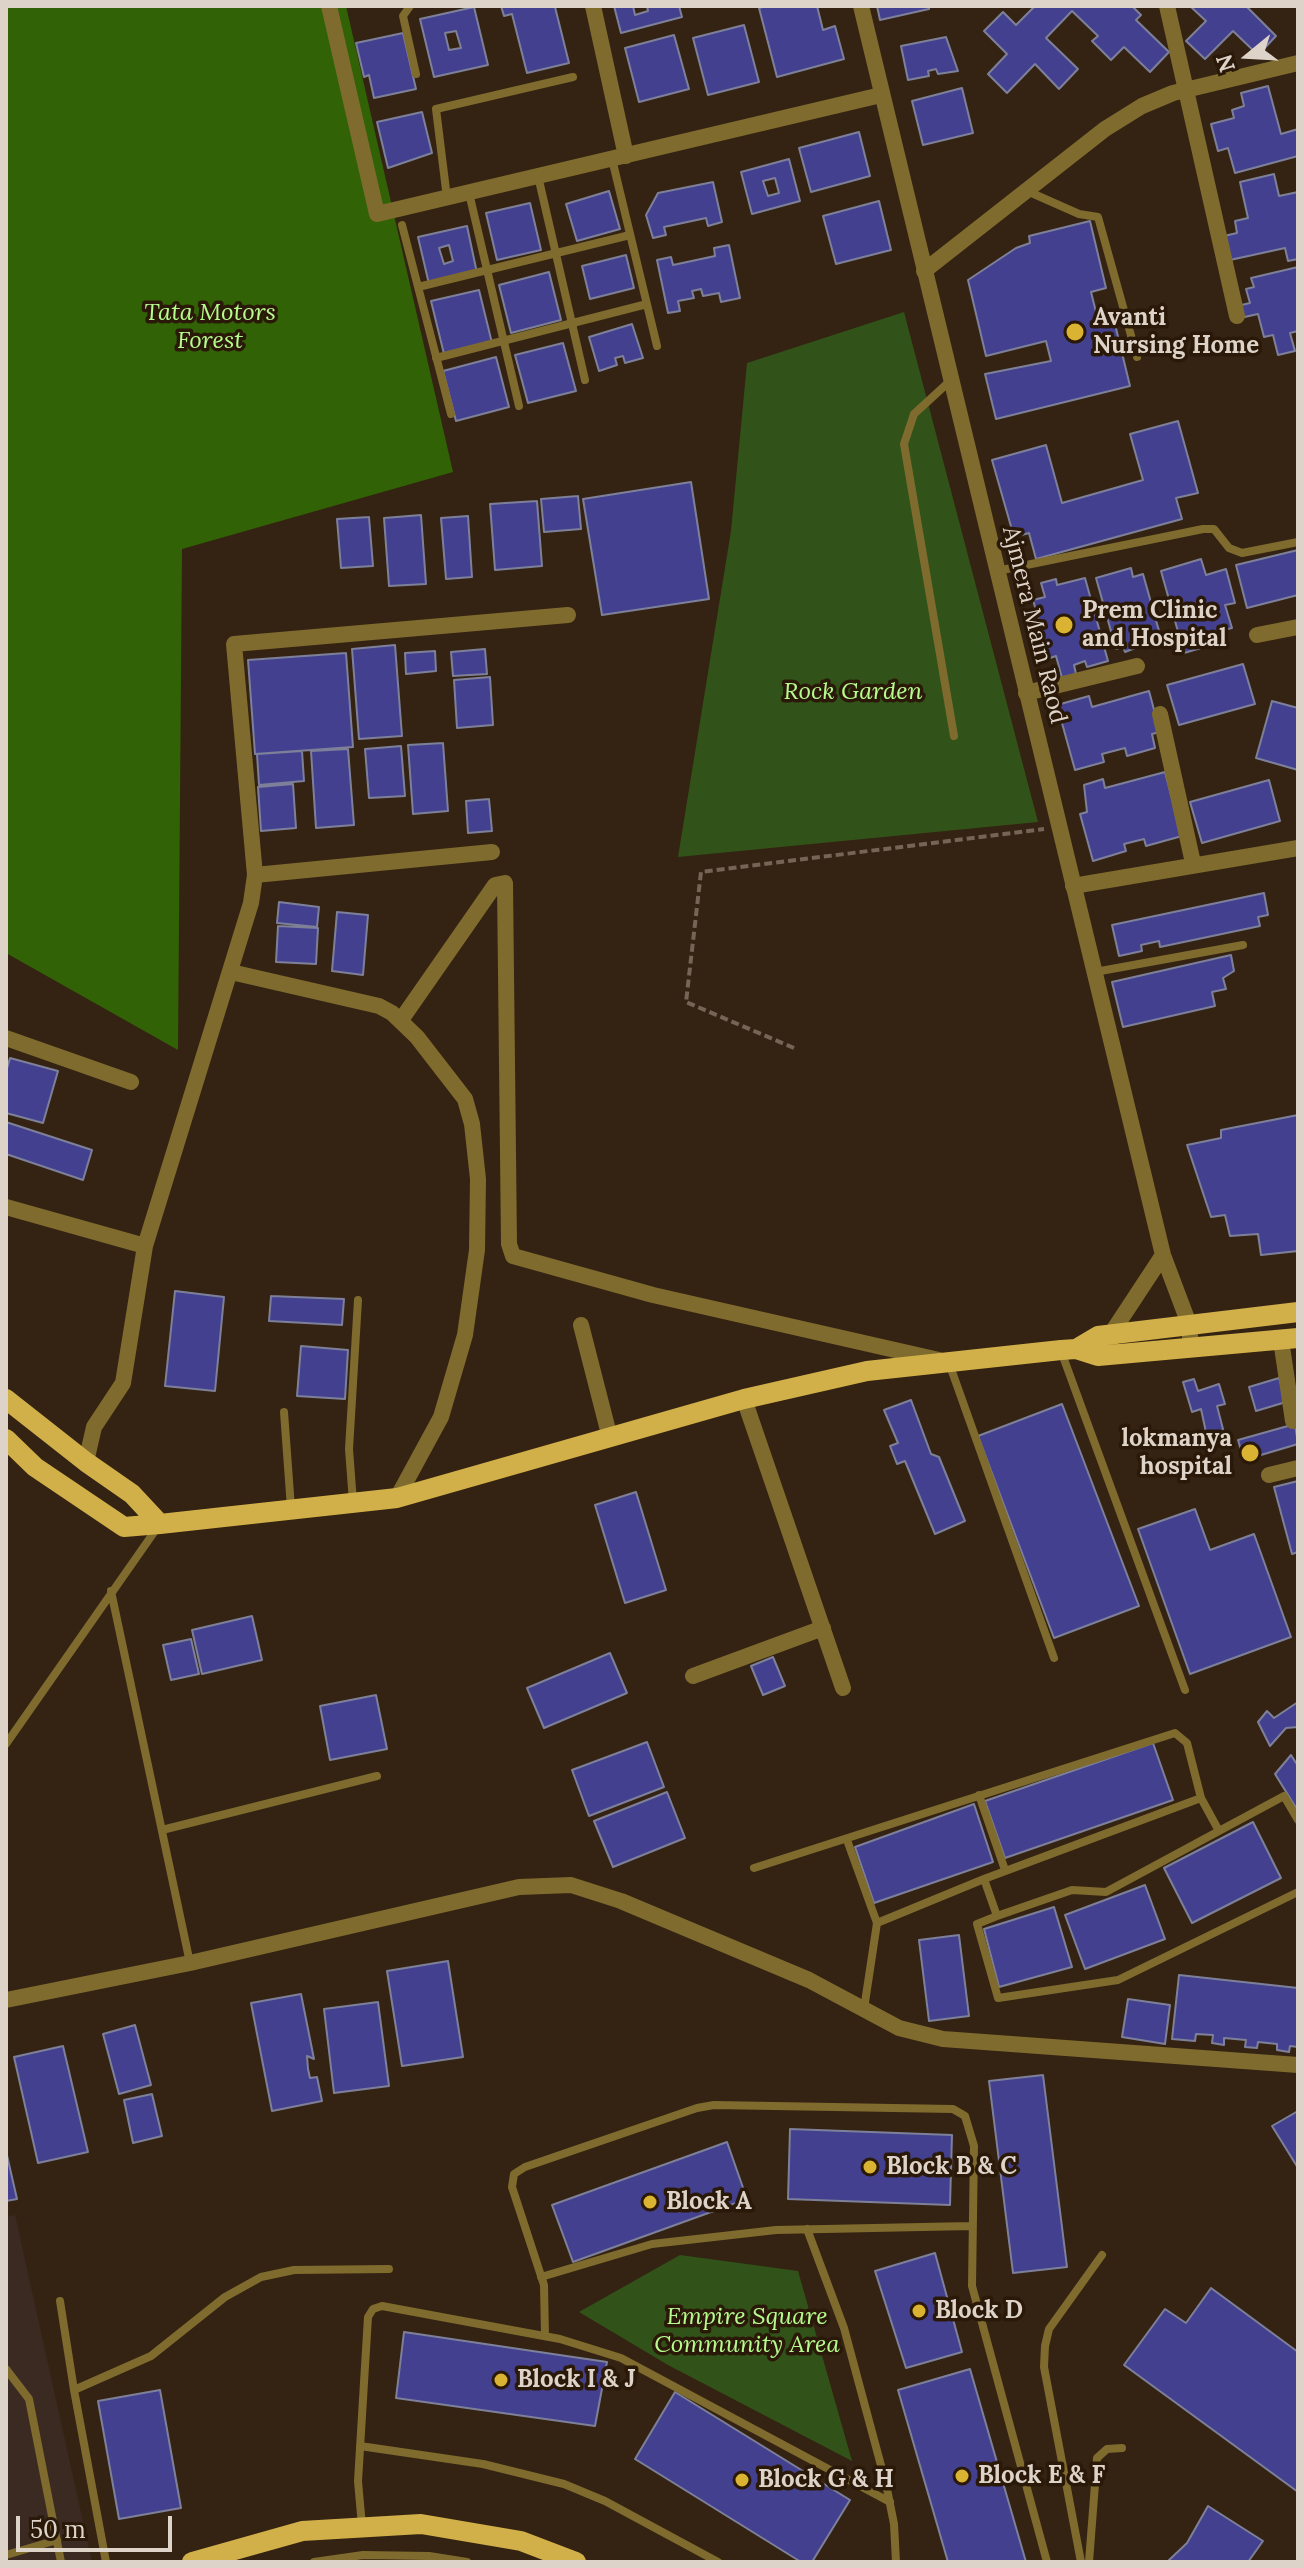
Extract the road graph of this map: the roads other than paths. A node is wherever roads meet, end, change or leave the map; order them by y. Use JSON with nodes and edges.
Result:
{"nodes":[{"id":1,"x":329,"y":6,"type":"edge"},
{"id":2,"x":410,"y":6,"type":"edge"},
{"id":3,"x":593,"y":6,"type":"edge"},
{"id":4,"x":861,"y":6,"type":"edge"},
{"id":5,"x":1167,"y":6,"type":"edge"},
{"id":6,"x":1298,"y":65,"type":"edge"},
{"id":7,"x":416,"y":74,"type":"dead end"},
{"id":8,"x":573,"y":77,"type":"dead end"},
{"id":9,"x":1186,"y":90,"type":"junction"},
{"id":10,"x":881,"y":95,"type":"junction"},
{"id":11,"x":619,"y":157,"type":"junction"},
{"id":12,"x":538,"y":176,"type":"junction"},
{"id":13,"x":1026,"y":191,"type":"junction"},
{"id":14,"x":469,"y":193,"type":"junction"},
{"id":15,"x":447,"y":198,"type":"junction"},
{"id":16,"x":402,"y":225,"type":"dead end"},
{"id":17,"x":630,"y":235,"type":"junction"},
{"id":18,"x":555,"y":252,"type":"junction"},
{"id":19,"x":487,"y":269,"type":"junction"},
{"id":20,"x":924,"y":271,"type":"junction"},
{"id":21,"x":418,"y":287,"type":"junction"},
{"id":22,"x":647,"y":304,"type":"junction"},
{"id":23,"x":1237,"y":316,"type":"dead end"},
{"id":24,"x":572,"y":322,"type":"junction"},
{"id":25,"x":503,"y":339,"type":"junction"},
{"id":26,"x":657,"y":346,"type":"dead end"},
{"id":27,"x":1137,"y":357,"type":"dead end"},
{"id":28,"x":436,"y":358,"type":"junction"},
{"id":29,"x":585,"y":380,"type":"dead end"},
{"id":30,"x":950,"y":381,"type":"junction"},
{"id":31,"x":519,"y":406,"type":"dead end"},
{"id":32,"x":451,"y":414,"type":"dead end"},
{"id":33,"x":1298,"y":542,"type":"edge"},
{"id":34,"x":997,"y":571,"type":"junction"},
{"id":35,"x":568,"y":615,"type":"dead end"},
{"id":36,"x":1298,"y":627,"type":"edge"},
{"id":37,"x":1257,"y":635,"type":"dead end"},
{"id":38,"x":1137,"y":666,"type":"dead end"},
{"id":39,"x":1026,"y":693,"type":"junction"},
{"id":40,"x":1160,"y":714,"type":"dead end"},
{"id":41,"x":954,"y":736,"type":"dead end"},
{"id":42,"x":1298,"y":832,"type":"edge"},
{"id":43,"x":1295,"y":848,"type":"edge"},
{"id":44,"x":492,"y":852,"type":"dead end"},
{"id":45,"x":1193,"y":863,"type":"junction"},
{"id":46,"x":255,"y":875,"type":"junction"},
{"id":47,"x":1073,"y":886,"type":"junction"},
{"id":48,"x":1243,"y":945,"type":"dead end"},
{"id":49,"x":231,"y":972,"type":"junction"},
{"id":50,"x":1094,"y":973,"type":"junction"},
{"id":51,"x":401,"y":1020,"type":"junction"},
{"id":52,"x":6,"y":1038,"type":"edge"},
{"id":53,"x":131,"y":1082,"type":"dead end"},
{"id":54,"x":6,"y":1207,"type":"edge"},
{"id":55,"x":145,"y":1246,"type":"junction"},
{"id":56,"x":1163,"y":1255,"type":"junction"},
{"id":57,"x":358,"y":1300,"type":"dead end"},
{"id":58,"x":1298,"y":1312,"type":"edge"},
{"id":59,"x":1189,"y":1324,"type":"junction"},
{"id":60,"x":581,"y":1325,"type":"dead end"},
{"id":61,"x":1289,"y":1339,"type":"edge"},
{"id":62,"x":1112,"y":1344,"type":"junction"},
{"id":63,"x":1191,"y":1348,"type":"junction"},
{"id":64,"x":1069,"y":1350,"type":"junction"},
{"id":65,"x":948,"y":1362,"type":"junction"},
{"id":66,"x":6,"y":1399,"type":"edge"},
{"id":67,"x":744,"y":1399,"type":"junction"},
{"id":68,"x":284,"y":1412,"type":"dead end"},
{"id":69,"x":1293,"y":1421,"type":"dead end"},
{"id":70,"x":610,"y":1438,"type":"junction"},
{"id":71,"x":6,"y":1439,"type":"edge"},
{"id":72,"x":86,"y":1462,"type":"junction"},
{"id":73,"x":1298,"y":1468,"type":"edge"},
{"id":74,"x":1269,"y":1475,"type":"dead end"},
{"id":75,"x":397,"y":1498,"type":"junction"},
{"id":76,"x":353,"y":1505,"type":"junction"},
{"id":77,"x":291,"y":1512,"type":"junction"},
{"id":78,"x":160,"y":1524,"type":"junction"},
{"id":79,"x":111,"y":1591,"type":"junction"},
{"id":80,"x":823,"y":1628,"type":"junction"},
{"id":81,"x":1054,"y":1658,"type":"dead end"},
{"id":82,"x":693,"y":1676,"type":"dead end"},
{"id":83,"x":843,"y":1688,"type":"dead end"},
{"id":84,"x":1185,"y":1690,"type":"dead end"},
{"id":85,"x":6,"y":1744,"type":"edge"},
{"id":86,"x":377,"y":1776,"type":"dead end"},
{"id":87,"x":979,"y":1795,"type":"junction"},
{"id":88,"x":1201,"y":1798,"type":"junction"},
{"id":89,"x":1298,"y":1820,"type":"edge"},
{"id":90,"x":162,"y":1830,"type":"junction"},
{"id":91,"x":1219,"y":1831,"type":"junction"},
{"id":92,"x":847,"y":1840,"type":"junction"},
{"id":93,"x":754,"y":1868,"type":"dead end"},
{"id":94,"x":1005,"y":1870,"type":"junction"},
{"id":95,"x":984,"y":1879,"type":"junction"},
{"id":96,"x":1298,"y":1892,"type":"edge"},
{"id":97,"x":997,"y":1916,"type":"junction"},
{"id":98,"x":877,"y":1923,"type":"junction"},
{"id":99,"x":190,"y":1963,"type":"junction"},
{"id":100,"x":6,"y":2000,"type":"edge"},
{"id":101,"x":864,"y":2009,"type":"junction"},
{"id":102,"x":1298,"y":2065,"type":"edge"},
{"id":103,"x":971,"y":2226,"type":"junction"},
{"id":104,"x":807,"y":2229,"type":"junction"},
{"id":105,"x":1102,"y":2255,"type":"dead end"},
{"id":106,"x":389,"y":2269,"type":"dead end"},
{"id":107,"x":541,"y":2277,"type":"junction"},
{"id":108,"x":60,"y":2301,"type":"dead end"},
{"id":109,"x":545,"y":2336,"type":"junction"},
{"id":110,"x":6,"y":2369,"type":"edge"},
{"id":111,"x":74,"y":2390,"type":"junction"},
{"id":112,"x":360,"y":2446,"type":"junction"},
{"id":113,"x":1122,"y":2448,"type":"dead end"},
{"id":114,"x":890,"y":2502,"type":"junction"},
{"id":115,"x":362,"y":2526,"type":"junction"},
{"id":116,"x":57,"y":2540,"type":"junction"},
{"id":117,"x":6,"y":2555,"type":"edge"},
{"id":118,"x":61,"y":2562,"type":"edge"},
{"id":119,"x":106,"y":2562,"type":"edge"},
{"id":120,"x":192,"y":2562,"type":"edge"},
{"id":121,"x":314,"y":2562,"type":"edge"},
{"id":122,"x":467,"y":2562,"type":"edge"},
{"id":123,"x":576,"y":2562,"type":"edge"},
{"id":124,"x":718,"y":2562,"type":"edge"},
{"id":125,"x":896,"y":2562,"type":"edge"},
{"id":126,"x":1047,"y":2562,"type":"edge"},
{"id":127,"x":1081,"y":2562,"type":"edge"},
{"id":128,"x":1089,"y":2562,"type":"edge"}],
"edges":[{"from":1,"to":15,"type":"street"},
{"from":2,"to":7,"type":"lane"},
{"from":3,"to":11,"type":"street"},
{"from":4,"to":10,"type":"street","name":"Ajmera Main Raod"},
{"from":5,"to":9,"type":"street"},
{"from":6,"to":9,"type":"street"},
{"from":8,"to":15,"type":"lane"},
{"from":9,"to":13,"type":"street"},
{"from":9,"to":23,"type":"street"},
{"from":10,"to":11,"type":"street"},
{"from":10,"to":20,"type":"street","name":"Ajmera Main Raod"},
{"from":11,"to":12,"type":"street"},
{"from":11,"to":17,"type":"lane"},
{"from":12,"to":14,"type":"street"},
{"from":12,"to":18,"type":"lane"},
{"from":13,"to":20,"type":"street"},
{"from":13,"to":27,"type":"lane"},
{"from":14,"to":15,"type":"street"},
{"from":14,"to":19,"type":"lane"},
{"from":16,"to":21,"type":"lane"},
{"from":17,"to":18,"type":"lane"},
{"from":17,"to":22,"type":"lane"},
{"from":18,"to":19,"type":"lane"},
{"from":18,"to":24,"type":"lane"},
{"from":19,"to":21,"type":"lane"},
{"from":19,"to":25,"type":"lane"},
{"from":20,"to":30,"type":"street","name":"Ajmera Main Raod"},
{"from":21,"to":28,"type":"lane"},
{"from":22,"to":24,"type":"lane"},
{"from":22,"to":26,"type":"lane"},
{"from":24,"to":25,"type":"lane"},
{"from":24,"to":29,"type":"lane"},
{"from":25,"to":28,"type":"lane"},
{"from":25,"to":31,"type":"lane"},
{"from":28,"to":32,"type":"lane"},
{"from":30,"to":34,"type":"street","name":"Ajmera Main Raod"},
{"from":30,"to":41,"type":"lane"},
{"from":33,"to":34,"type":"lane"},
{"from":34,"to":39,"type":"street","name":"Ajmera Main Raod"},
{"from":35,"to":46,"type":"street"},
{"from":36,"to":37,"type":"street"},
{"from":38,"to":39,"type":"street"},
{"from":39,"to":47,"type":"street","name":"Ajmera Main Raod"},
{"from":40,"to":45,"type":"street"},
{"from":42,"to":43,"type":"street"},
{"from":43,"to":45,"type":"street"},
{"from":44,"to":46,"type":"street"},
{"from":45,"to":47,"type":"street"},
{"from":46,"to":49,"type":"street"},
{"from":47,"to":50,"type":"street","name":"Ajmera Main Raod"},
{"from":48,"to":50,"type":"lane"},
{"from":49,"to":51,"type":"street"},
{"from":49,"to":55,"type":"street"},
{"from":50,"to":56,"type":"street","name":"Ajmera Main Raod"},
{"from":51,"to":65,"type":"street"},
{"from":51,"to":75,"type":"street"},
{"from":52,"to":53,"type":"street"},
{"from":54,"to":55,"type":"street"},
{"from":55,"to":72,"type":"street"},
{"from":56,"to":59,"type":"street","name":"Ajmera Main Raod"},
{"from":56,"to":62,"type":"street"},
{"from":57,"to":76,"type":"lane"},
{"from":58,"to":59,"type":"main road"},
{"from":59,"to":62,"type":"main road"},
{"from":59,"to":63,"type":"street","name":"Ajmera Main Raod"},
{"from":60,"to":70,"type":"street"},
{"from":61,"to":63,"type":"main road"},
{"from":61,"to":69,"type":"street"},
{"from":62,"to":63,"type":"main road"},
{"from":62,"to":64,"type":"main road"},
{"from":64,"to":65,"type":"main road"},
{"from":64,"to":84,"type":"lane"},
{"from":65,"to":67,"type":"main road"},
{"from":65,"to":81,"type":"lane"},
{"from":66,"to":72,"type":"main road"},
{"from":67,"to":70,"type":"main road"},
{"from":67,"to":80,"type":"street"},
{"from":68,"to":77,"type":"lane"},
{"from":70,"to":75,"type":"main road"},
{"from":71,"to":78,"type":"main road"},
{"from":72,"to":78,"type":"main road"},
{"from":73,"to":74,"type":"street"},
{"from":75,"to":76,"type":"main road"},
{"from":76,"to":77,"type":"main road"},
{"from":77,"to":78,"type":"main road"},
{"from":78,"to":79,"type":"lane"},
{"from":79,"to":85,"type":"lane"},
{"from":79,"to":90,"type":"lane"},
{"from":80,"to":82,"type":"street"},
{"from":80,"to":83,"type":"street"},
{"from":86,"to":90,"type":"lane"},
{"from":87,"to":88,"type":"lane"},
{"from":87,"to":92,"type":"lane"},
{"from":87,"to":94,"type":"lane"},
{"from":88,"to":91,"type":"lane"},
{"from":88,"to":94,"type":"lane"},
{"from":89,"to":91,"type":"lane"},
{"from":90,"to":99,"type":"lane"},
{"from":91,"to":97,"type":"lane"},
{"from":92,"to":93,"type":"lane"},
{"from":92,"to":98,"type":"lane"},
{"from":94,"to":95,"type":"lane"},
{"from":95,"to":97,"type":"lane"},
{"from":95,"to":98,"type":"lane"},
{"from":96,"to":97,"type":"lane"},
{"from":98,"to":101,"type":"lane"},
{"from":99,"to":100,"type":"street"},
{"from":99,"to":101,"type":"street"},
{"from":101,"to":102,"type":"street"},
{"from":103,"to":104,"type":"lane"},
{"from":103,"to":107,"type":"lane"},
{"from":103,"to":126,"type":"lane"},
{"from":104,"to":107,"type":"lane"},
{"from":104,"to":114,"type":"lane"},
{"from":105,"to":127,"type":"lane"},
{"from":106,"to":111,"type":"lane"},
{"from":107,"to":109,"type":"lane"},
{"from":108,"to":111,"type":"lane"},
{"from":109,"to":112,"type":"lane"},
{"from":109,"to":114,"type":"lane"},
{"from":110,"to":116,"type":"lane"},
{"from":111,"to":119,"type":"lane"},
{"from":112,"to":115,"type":"lane"},
{"from":112,"to":124,"type":"lane"},
{"from":113,"to":128,"type":"lane"},
{"from":114,"to":125,"type":"lane"},
{"from":115,"to":120,"type":"main road"},
{"from":115,"to":123,"type":"main road"},
{"from":116,"to":117,"type":"lane"},
{"from":116,"to":118,"type":"lane"},
{"from":121,"to":122,"type":"lane"}]}
